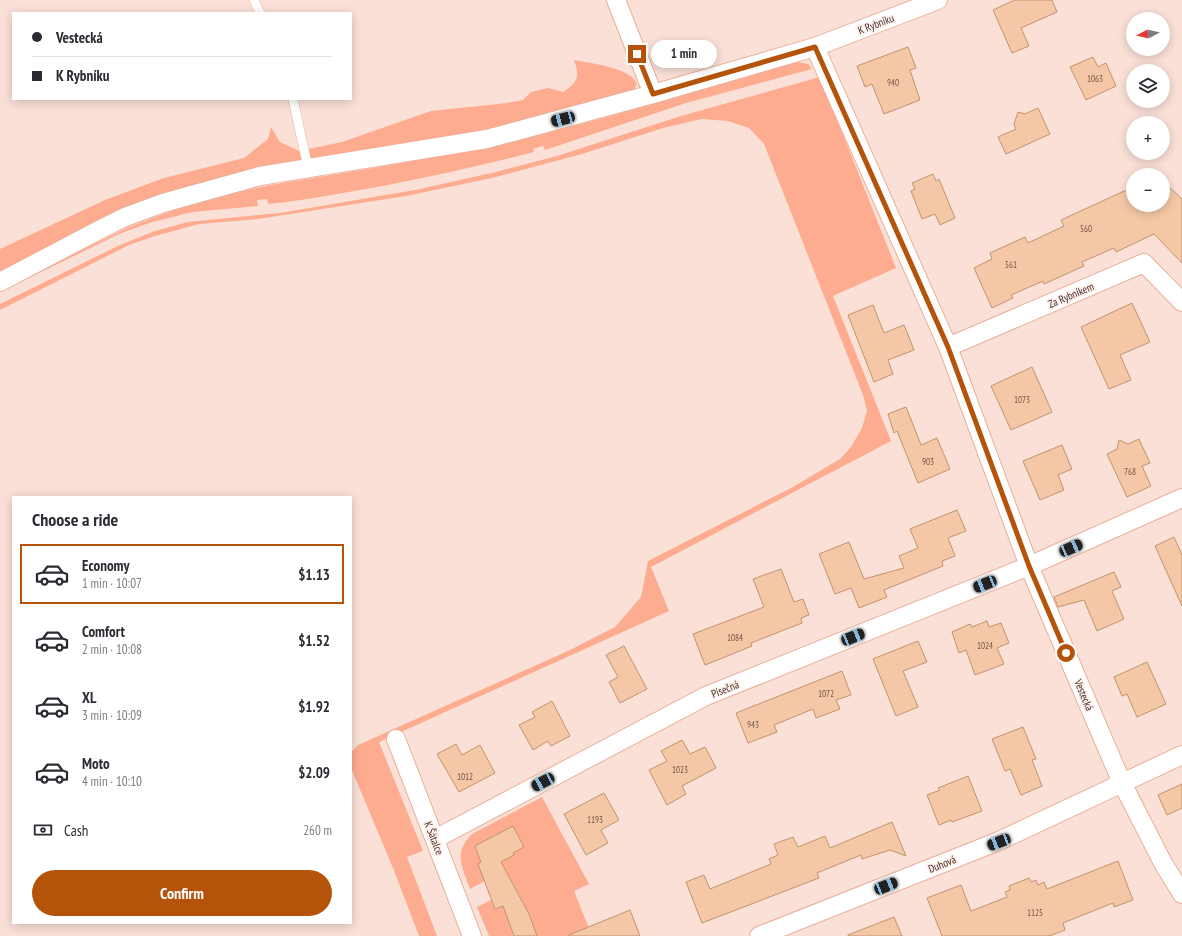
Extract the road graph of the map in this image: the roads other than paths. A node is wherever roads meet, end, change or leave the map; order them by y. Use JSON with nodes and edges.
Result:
{"nodes":[{"id":1,"x":254,"y":0,"type":"edge"},
{"id":2,"x":616,"y":0,"type":"edge"},
{"id":3,"x":938,"y":0,"type":"edge"},
{"id":4,"x":260,"y":12,"type":"edge"},
{"id":5,"x":815,"y":47,"type":"junction"},
{"id":6,"x":653,"y":94,"type":"junction"},
{"id":7,"x":293,"y":100,"type":"edge"},
{"id":8,"x":308,"y":168,"type":"junction"},
{"id":9,"x":0,"y":282,"type":"edge"},
{"id":10,"x":1182,"y":302,"type":"edge"},
{"id":11,"x":948,"y":347,"type":"junction"},
{"id":12,"x":1182,"y":498,"type":"edge"},
{"id":13,"x":1029,"y":566,"type":"junction"},
{"id":14,"x":396,"y":739,"type":"dead end"},
{"id":15,"x":1182,"y":755,"type":"edge"},
{"id":16,"x":1122,"y":783,"type":"junction"},
{"id":17,"x":435,"y":839,"type":"junction"},
{"id":18,"x":1182,"y":894,"type":"edge"},
{"id":19,"x":472,"y":936,"type":"edge"},
{"id":20,"x":759,"y":936,"type":"edge"}],
"edges":[{"from":1,"to":4,"type":"lane"},
{"from":2,"to":6,"type":"street"},
{"from":3,"to":5,"type":"street","name":"K Rybníku"},
{"from":5,"to":6,"type":"street","name":"K Rybníku"},
{"from":5,"to":11,"type":"street","name":"Vestecká"},
{"from":6,"to":8,"type":"street","name":"K Rybníku"},
{"from":7,"to":8,"type":"lane"},
{"from":8,"to":9,"type":"street","name":"K Rybníku"},
{"from":10,"to":11,"type":"street","name":"Za Rybníkem"},
{"from":11,"to":13,"type":"street","name":"Vestecká"},
{"from":12,"to":13,"type":"street"},
{"from":13,"to":16,"type":"street","name":"Vestecká"},
{"from":13,"to":17,"type":"street","name":"Písečná"},
{"from":14,"to":17,"type":"street","name":"K Šátalce"},
{"from":15,"to":16,"type":"street"},
{"from":16,"to":18,"type":"street","name":"Vestecká"},
{"from":16,"to":20,"type":"street","name":"Duhová"},
{"from":17,"to":19,"type":"street","name":"K Šátalce"}]}
